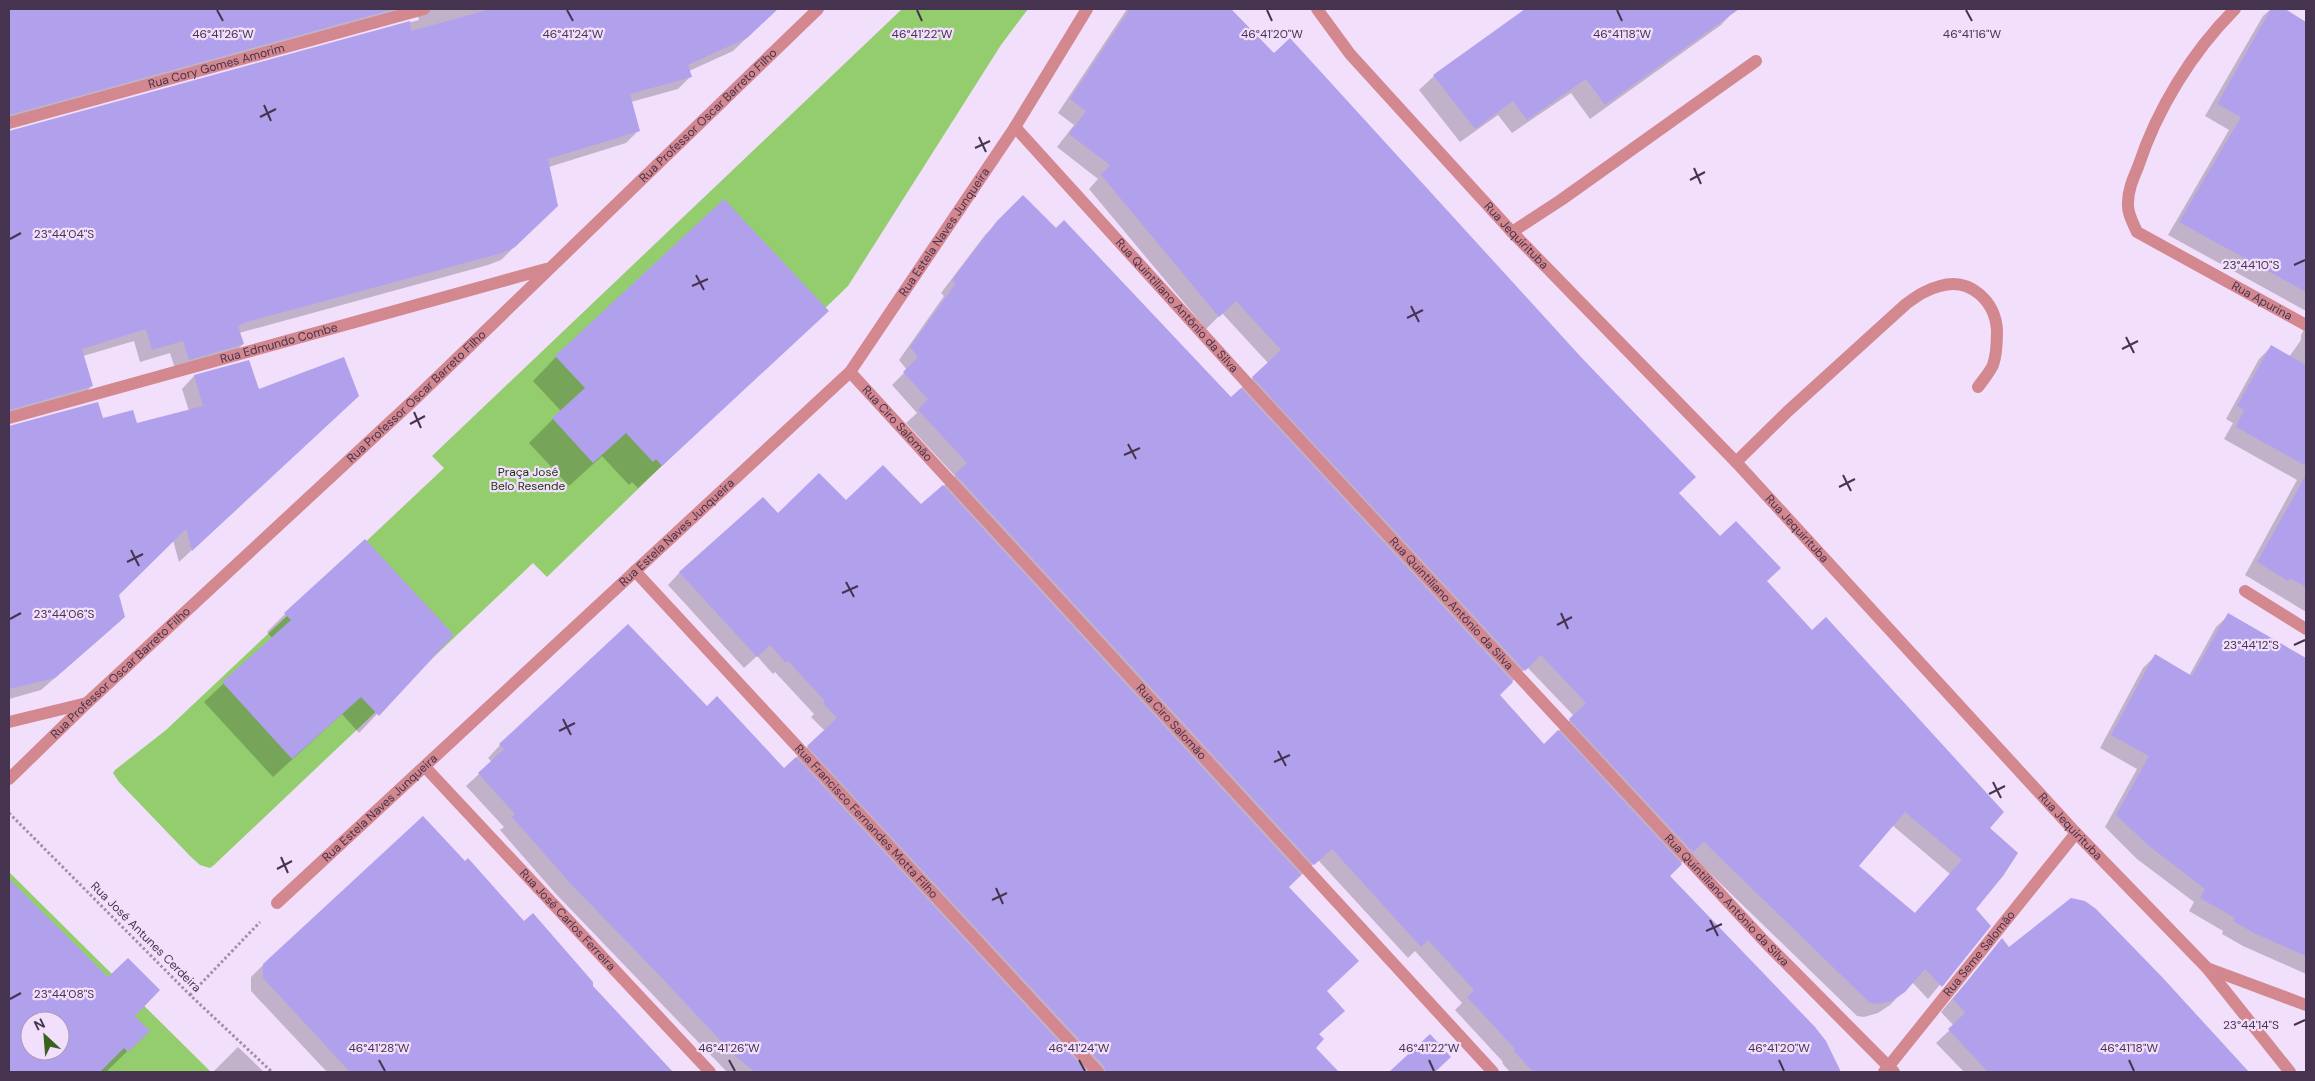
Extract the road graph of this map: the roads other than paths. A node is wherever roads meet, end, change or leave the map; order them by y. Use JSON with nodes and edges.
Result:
{"nodes":[{"id":1,"x":424,"y":9,"type":"edge"},
{"id":2,"x":818,"y":9,"type":"edge"},
{"id":3,"x":1087,"y":9,"type":"edge"},
{"id":4,"x":1316,"y":9,"type":"edge"},
{"id":5,"x":2235,"y":9,"type":"edge"},
{"id":6,"x":1756,"y":61,"type":"dead end"},
{"id":7,"x":9,"y":123,"type":"edge"},
{"id":8,"x":1015,"y":127,"type":"junction"},
{"id":9,"x":1512,"y":232,"type":"junction"},
{"id":10,"x":549,"y":268,"type":"junction"},
{"id":11,"x":2306,"y":325,"type":"edge"},
{"id":12,"x":850,"y":372,"type":"junction"},
{"id":13,"x":1978,"y":387,"type":"dead end"},
{"id":14,"x":9,"y":418,"type":"edge"},
{"id":15,"x":1736,"y":462,"type":"junction"},
{"id":16,"x":636,"y":571,"type":"junction"},
{"id":17,"x":2245,"y":591,"type":"dead end"},
{"id":18,"x":2306,"y":629,"type":"edge"},
{"id":19,"x":87,"y":703,"type":"junction"},
{"id":20,"x":9,"y":722,"type":"edge"},
{"id":21,"x":425,"y":767,"type":"junction"},
{"id":22,"x":9,"y":779,"type":"edge"},
{"id":23,"x":2076,"y":833,"type":"junction"},
{"id":24,"x":277,"y":903,"type":"road end"},
{"id":25,"x":2207,"y":968,"type":"junction"},
{"id":26,"x":2306,"y":1005,"type":"edge"},
{"id":27,"x":1889,"y":1070,"type":"edge"},
{"id":28,"x":710,"y":1072,"type":"edge"},
{"id":29,"x":1098,"y":1072,"type":"edge"},
{"id":30,"x":1492,"y":1072,"type":"edge"},
{"id":31,"x":2290,"y":1072,"type":"edge"}],
"edges":[{"from":1,"to":7,"type":"street","name":"Rua Cory Gomes Amorim"},
{"from":2,"to":10,"type":"street","name":"Rua Professor Oscar Barreto Filho"},
{"from":3,"to":8,"type":"street","name":"Rua Estela Naves Junqueira"},
{"from":4,"to":9,"type":"street","name":"Rua Jequirituba"},
{"from":5,"to":11,"type":"street","name":"Rua Apurina"},
{"from":6,"to":9,"type":"street"},
{"from":8,"to":12,"type":"street","name":"Rua Estela Naves Junqueira"},
{"from":8,"to":27,"type":"street","name":"Rua Quintiliano Antônio da Silva"},
{"from":9,"to":15,"type":"street","name":"Rua Jequirituba"},
{"from":10,"to":14,"type":"street","name":"Rua Edmundo Combe"},
{"from":10,"to":19,"type":"street","name":"Rua Professor Oscar Barreto Filho"},
{"from":12,"to":16,"type":"street","name":"Rua Estela Naves Junqueira"},
{"from":12,"to":30,"type":"street","name":"Rua Ciro Salomão"},
{"from":13,"to":15,"type":"street"},
{"from":15,"to":23,"type":"street","name":"Rua Jequirituba"},
{"from":16,"to":21,"type":"street","name":"Rua Estela Naves Junqueira"},
{"from":16,"to":29,"type":"street","name":"Rua Francisco Fernandes Motta Filho"},
{"from":17,"to":18,"type":"street"},
{"from":19,"to":20,"type":"street"},
{"from":19,"to":22,"type":"street","name":"Rua Professor Oscar Barreto Filho"},
{"from":21,"to":24,"type":"street","name":"Rua Estela Naves Junqueira"},
{"from":21,"to":28,"type":"street","name":"Rua José Carlos Ferreira"},
{"from":23,"to":25,"type":"street","name":"Rua Jequirituba"},
{"from":23,"to":27,"type":"street","name":"Rua Seme Salomão"},
{"from":25,"to":26,"type":"street","name":"Rua Jequirituba"},
{"from":25,"to":31,"type":"street"}]}
